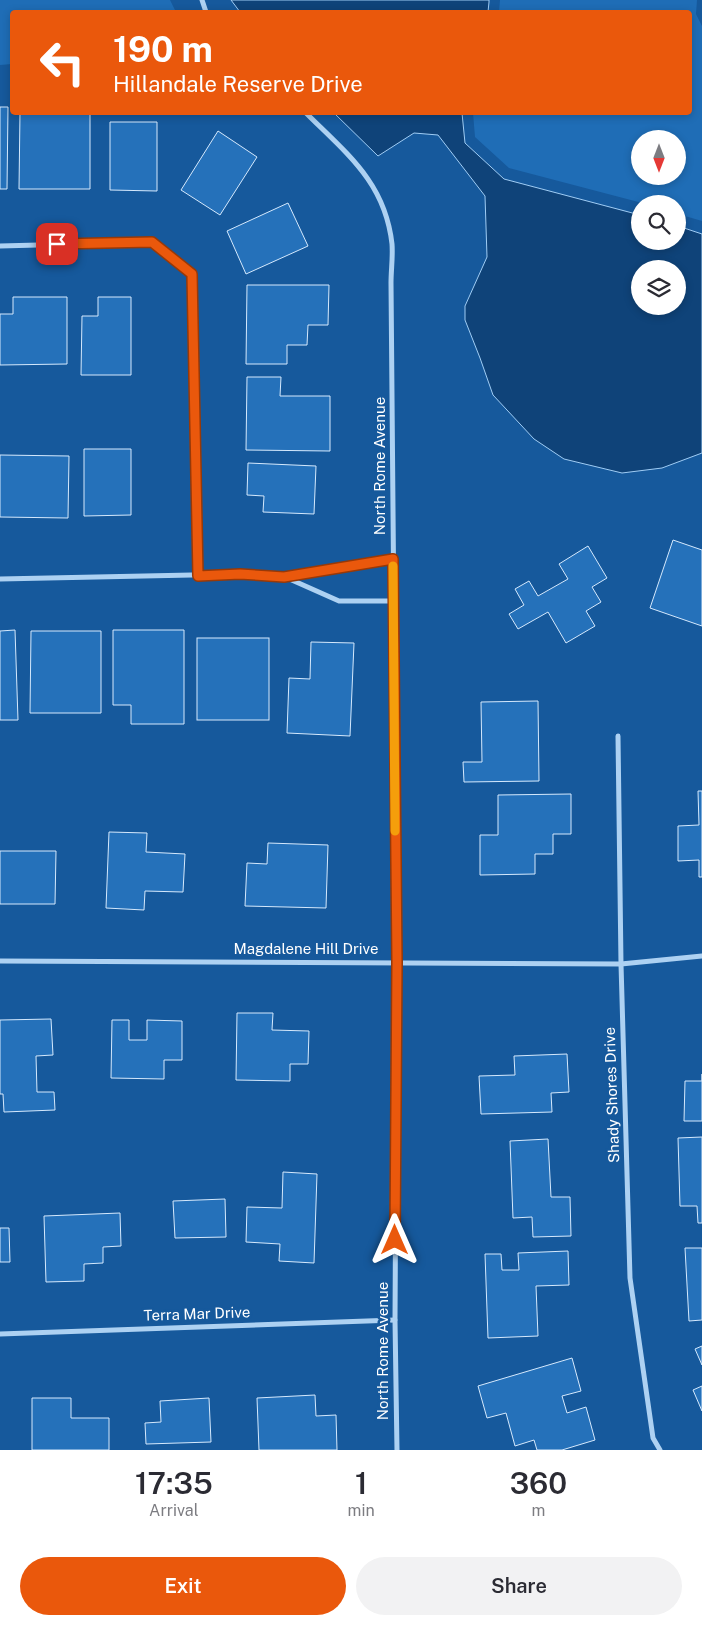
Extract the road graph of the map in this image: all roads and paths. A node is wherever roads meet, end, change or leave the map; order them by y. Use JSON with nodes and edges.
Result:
{"nodes":[{"id":1,"x":308,"y":115,"type":"edge"},
{"id":2,"x":0,"y":246,"type":"edge"},
{"id":3,"x":393,"y":559,"type":"junction"},
{"id":4,"x":198,"y":576,"type":"junction"},
{"id":5,"x":284,"y":577,"type":"junction"},
{"id":6,"x":0,"y":579,"type":"edge"},
{"id":7,"x":393,"y":601,"type":"junction"},
{"id":8,"x":618,"y":736,"type":"dead end"},
{"id":9,"x":702,"y":956,"type":"edge"},
{"id":10,"x":0,"y":961,"type":"edge"},
{"id":11,"x":397,"y":962,"type":"junction"},
{"id":12,"x":621,"y":964,"type":"junction"},
{"id":13,"x":395,"y":1320,"type":"junction"},
{"id":14,"x":0,"y":1334,"type":"edge"},
{"id":15,"x":397,"y":1450,"type":"edge"},
{"id":16,"x":660,"y":1450,"type":"edge"}],
"edges":[{"from":1,"to":3,"type":"street","name":"North Rome Avenue"},
{"from":2,"to":4,"type":"street"},
{"from":3,"to":5,"type":"street"},
{"from":3,"to":7,"type":"street","name":"North Rome Avenue"},
{"from":4,"to":5,"type":"street"},
{"from":4,"to":6,"type":"street"},
{"from":5,"to":7,"type":"street"},
{"from":7,"to":11,"type":"street","name":"North Rome Avenue"},
{"from":8,"to":12,"type":"street","name":"Shady Shores Drive"},
{"from":9,"to":12,"type":"street","name":"Magdalene Hill Drive"},
{"from":10,"to":11,"type":"street","name":"Magdalene Hill Drive"},
{"from":11,"to":12,"type":"street","name":"Magdalene Hill Drive"},
{"from":11,"to":13,"type":"street","name":"North Rome Avenue"},
{"from":12,"to":16,"type":"street","name":"Shady Shores Drive"},
{"from":13,"to":14,"type":"street","name":"Terra Mar Drive"},
{"from":13,"to":15,"type":"street","name":"North Rome Avenue"}]}
